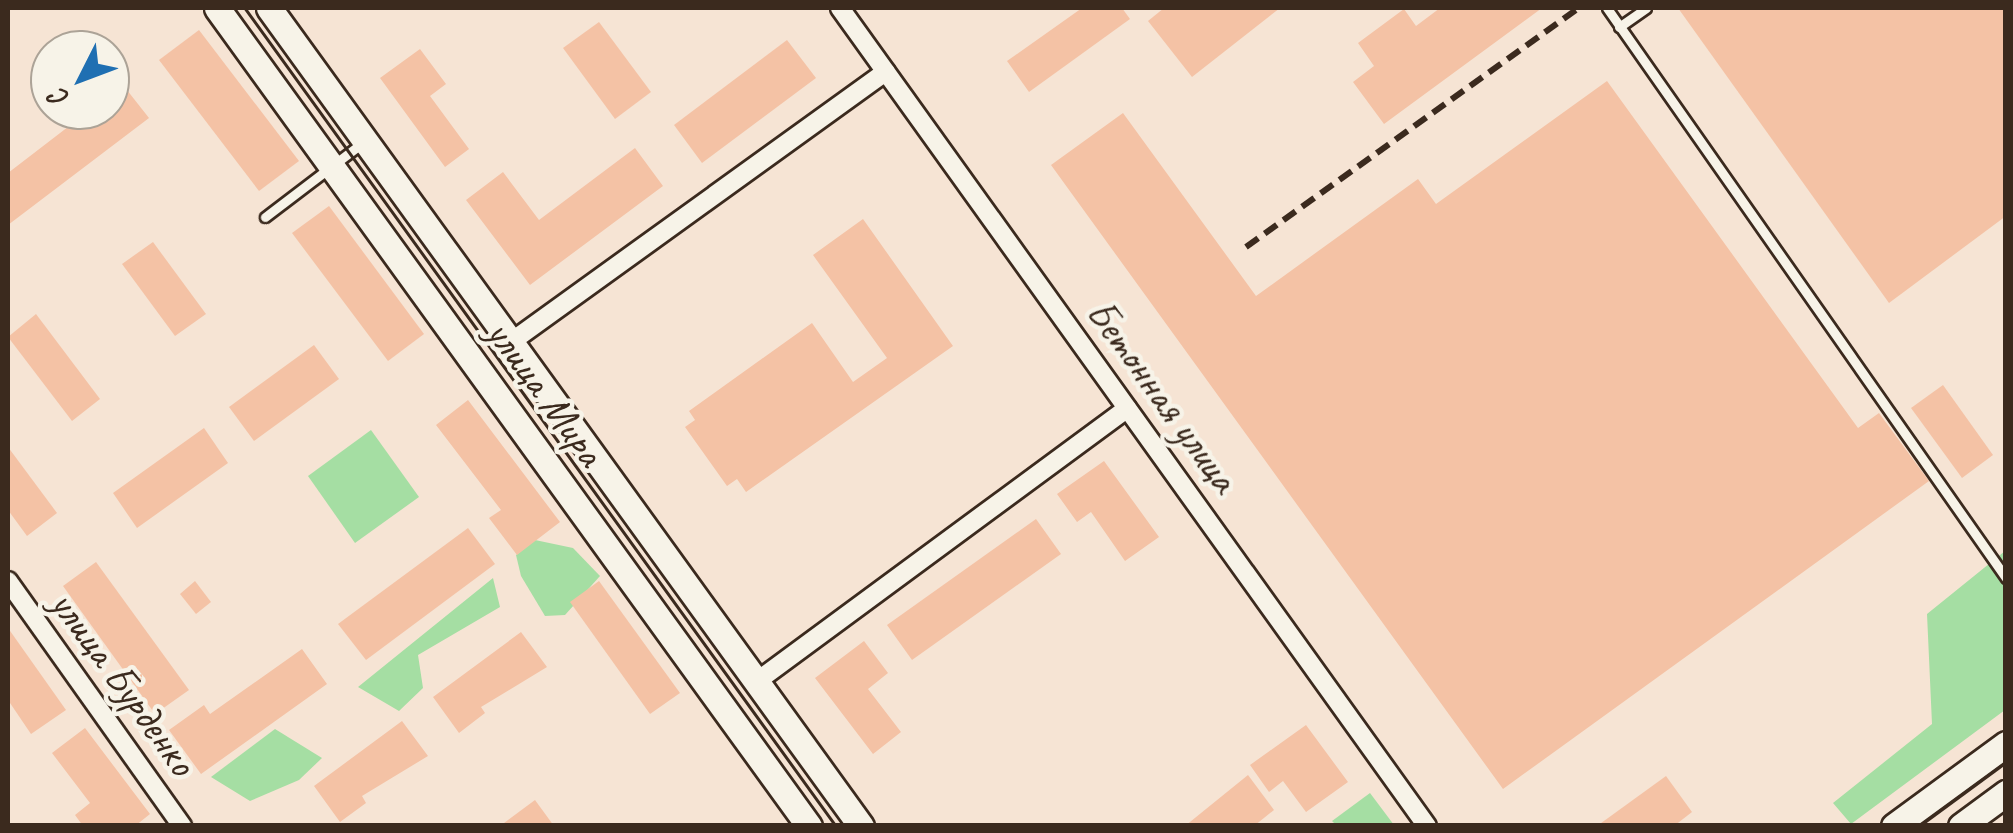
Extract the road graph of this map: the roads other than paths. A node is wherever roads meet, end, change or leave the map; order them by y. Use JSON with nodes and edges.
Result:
{"nodes":[{"id":1,"x":217,"y":8,"type":"edge"},
{"id":2,"x":269,"y":8,"type":"edge"},
{"id":3,"x":840,"y":8,"type":"edge"},
{"id":4,"x":1606,"y":8,"type":"edge"},
{"id":5,"x":1646,"y":8,"type":"edge"},
{"id":6,"x":1619,"y":27,"type":"junction"},
{"id":7,"x":886,"y":72,"type":"junction"},
{"id":8,"x":365,"y":140,"type":"junction"},
{"id":9,"x":332,"y":166,"type":"junction"},
{"id":10,"x":266,"y":217,"type":"dead end"},
{"id":11,"x":511,"y":342,"type":"junction"},
{"id":12,"x":1127,"y":408,"type":"junction"},
{"id":13,"x":2006,"y":578,"type":"edge"},
{"id":14,"x":10,"y":588,"type":"edge"},
{"id":15,"x":756,"y":682,"type":"junction"},
{"id":16,"x":2006,"y":744,"type":"edge"},
{"id":17,"x":2006,"y":793,"type":"edge"},
{"id":18,"x":182,"y":826,"type":"edge"},
{"id":19,"x":808,"y":826,"type":"edge"},
{"id":20,"x":860,"y":826,"type":"edge"},
{"id":21,"x":1427,"y":826,"type":"edge"},
{"id":22,"x":1894,"y":826,"type":"edge"},
{"id":23,"x":1961,"y":826,"type":"edge"}],
"edges":[{"from":1,"to":9,"type":"street","name":"улица Мира"},
{"from":2,"to":8,"type":"street","name":"улица Мира"},
{"from":3,"to":7,"type":"street","name":"Бетонная улица"},
{"from":4,"to":6,"type":"lane"},
{"from":5,"to":6,"type":"lane"},
{"from":6,"to":13,"type":"lane"},
{"from":7,"to":11,"type":"street"},
{"from":7,"to":12,"type":"street","name":"Бетонная улица"},
{"from":8,"to":9,"type":"lane"},
{"from":8,"to":11,"type":"street","name":"улица Мира"},
{"from":9,"to":10,"type":"lane"},
{"from":9,"to":19,"type":"street","name":"улица Мира"},
{"from":11,"to":15,"type":"street","name":"улица Мира"},
{"from":12,"to":15,"type":"street"},
{"from":12,"to":21,"type":"street","name":"Бетонная улица"},
{"from":14,"to":18,"type":"street","name":"улица Бурденко"},
{"from":15,"to":20,"type":"street","name":"улица Мира"},
{"from":16,"to":22,"type":"street"},
{"from":17,"to":23,"type":"street"}]}
